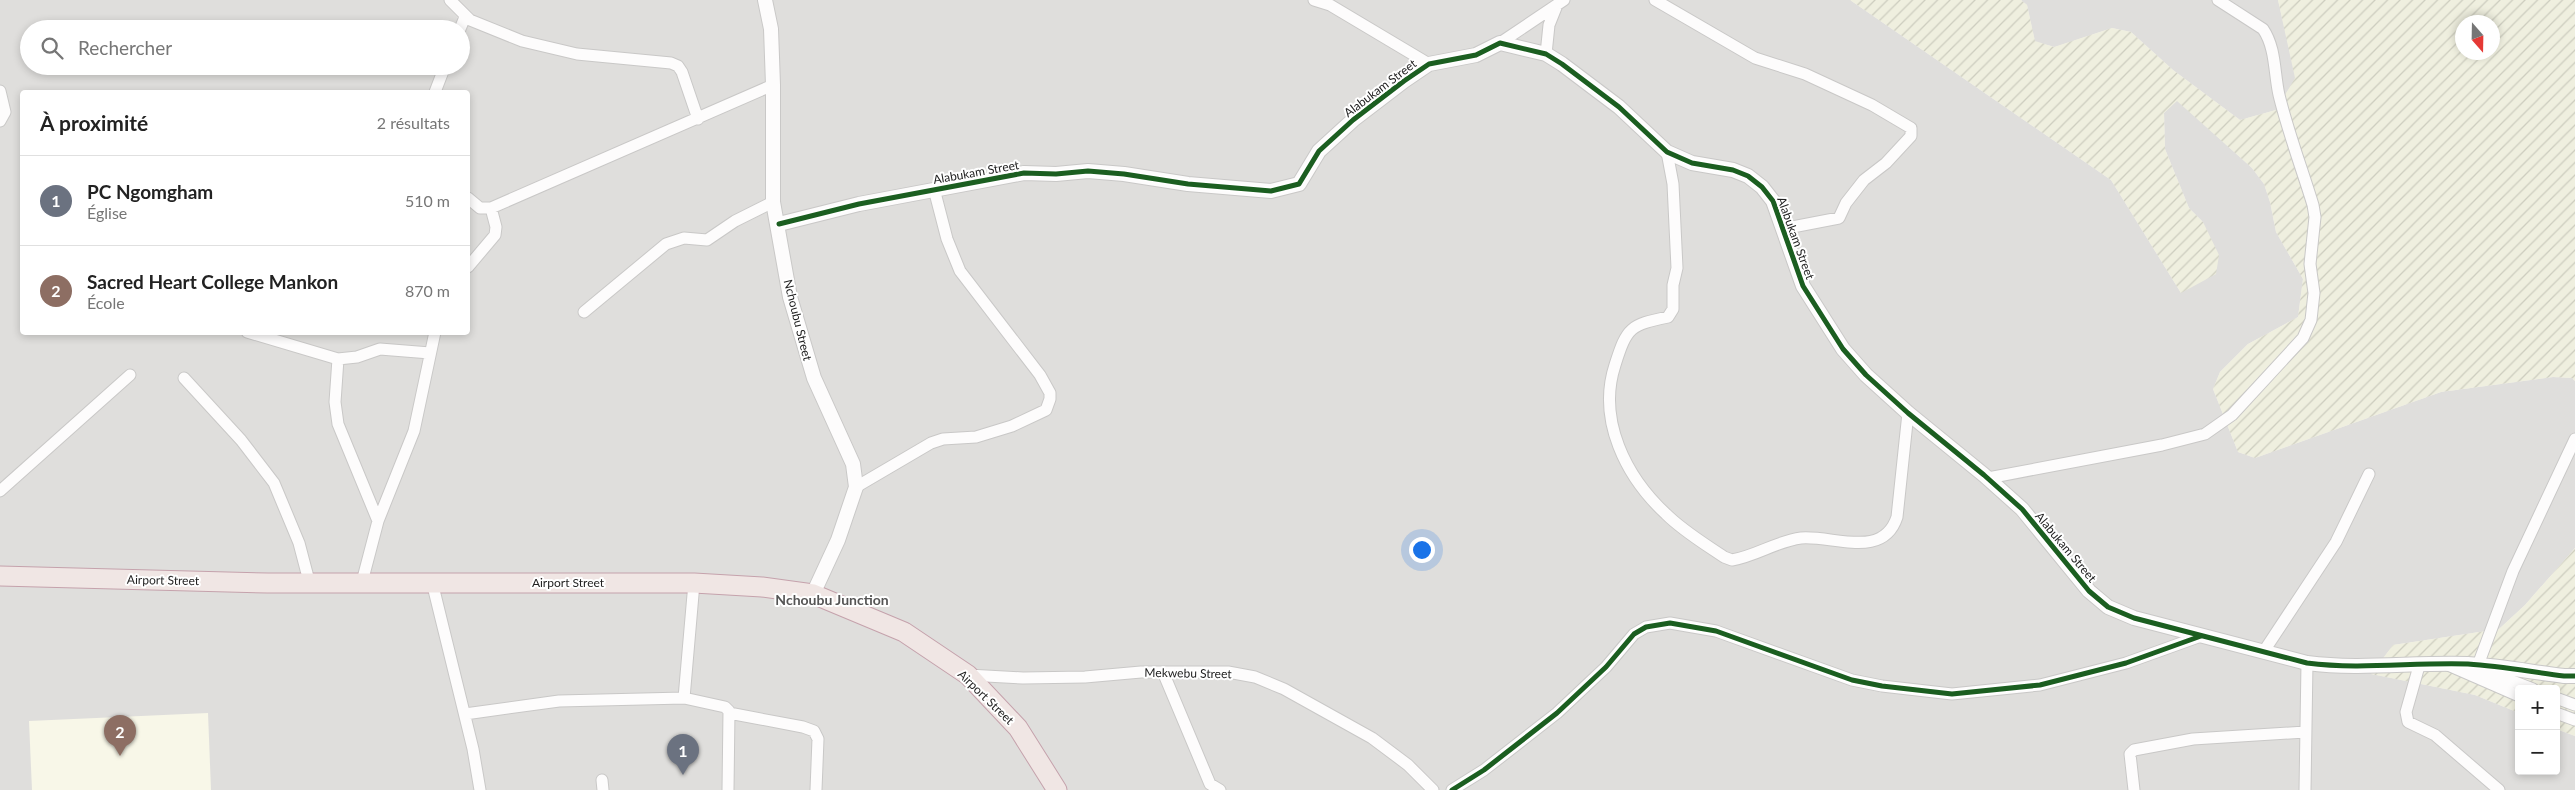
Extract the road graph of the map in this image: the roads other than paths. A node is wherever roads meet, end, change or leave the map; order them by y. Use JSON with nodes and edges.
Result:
{"nodes":[{"id":1,"x":450,"y":0,"type":"edge"},
{"id":2,"x":765,"y":0,"type":"edge"},
{"id":3,"x":1314,"y":0,"type":"edge"},
{"id":4,"x":1655,"y":0,"type":"edge"},
{"id":5,"x":2218,"y":0,"type":"edge"},
{"id":6,"x":1560,"y":2,"type":"edge"},
{"id":7,"x":465,"y":17,"type":"junction"},
{"id":8,"x":464,"y":20,"type":"edge"},
{"id":9,"x":1500,"y":43,"type":"junction"},
{"id":10,"x":1546,"y":54,"type":"junction"},
{"id":11,"x":1429,"y":64,"type":"junction"},
{"id":12,"x":442,"y":75,"type":"edge"},
{"id":13,"x":773,"y":85,"type":"junction"},
{"id":14,"x":436,"y":90,"type":"edge"},
{"id":15,"x":0,"y":91,"type":"edge"},
{"id":16,"x":698,"y":119,"type":"junction"},
{"id":17,"x":0,"y":120,"type":"edge"},
{"id":18,"x":1668,"y":152,"type":"junction"},
{"id":19,"x":934,"y":189,"type":"junction"},
{"id":20,"x":470,"y":200,"type":"edge"},
{"id":21,"x":773,"y":202,"type":"junction"},
{"id":22,"x":491,"y":208,"type":"junction"},
{"id":23,"x":778,"y":224,"type":"junction"},
{"id":24,"x":1782,"y":229,"type":"junction"},
{"id":25,"x":470,"y":265,"type":"edge"},
{"id":26,"x":584,"y":312,"type":"dead end"},
{"id":27,"x":257,"y":335,"type":"edge"},
{"id":28,"x":434,"y":335,"type":"edge"},
{"id":29,"x":430,"y":353,"type":"junction"},
{"id":30,"x":338,"y":359,"type":"junction"},
{"id":31,"x":130,"y":375,"type":"dead end"},
{"id":32,"x":184,"y":378,"type":"dead end"},
{"id":33,"x":1908,"y":413,"type":"junction"},
{"id":34,"x":2575,"y":439,"type":"edge"},
{"id":35,"x":2369,"y":474,"type":"dead end"},
{"id":36,"x":1988,"y":478,"type":"junction"},
{"id":37,"x":856,"y":487,"type":"junction"},
{"id":38,"x":0,"y":491,"type":"edge"},
{"id":39,"x":378,"y":521,"type":"junction"},
{"id":40,"x":0,"y":576,"type":"edge"},
{"id":41,"x":309,"y":582,"type":"junction"},
{"id":42,"x":362,"y":582,"type":"junction"},
{"id":43,"x":432,"y":582,"type":"junction"},
{"id":44,"x":694,"y":583,"type":"junction"},
{"id":45,"x":813,"y":594,"type":"junction"},
{"id":46,"x":2201,"y":636,"type":"junction"},
{"id":47,"x":2264,"y":651,"type":"junction"},
{"id":48,"x":2307,"y":663,"type":"junction"},
{"id":49,"x":2446,"y":665,"type":"junction"},
{"id":50,"x":2473,"y":665,"type":"junction"},
{"id":51,"x":2419,"y":666,"type":"junction"},
{"id":52,"x":1162,"y":672,"type":"junction"},
{"id":53,"x":968,"y":676,"type":"junction"},
{"id":54,"x":2575,"y":676,"type":"edge"},
{"id":55,"x":2523,"y":685,"type":"edge"},
{"id":56,"x":2515,"y":694,"type":"edge"},
{"id":57,"x":684,"y":698,"type":"junction"},
{"id":58,"x":2560,"y":699,"type":"edge"},
{"id":59,"x":2575,"y":705,"type":"edge"},
{"id":60,"x":729,"y":713,"type":"junction"},
{"id":61,"x":465,"y":714,"type":"junction"},
{"id":62,"x":2560,"y":714,"type":"edge"},
{"id":63,"x":2575,"y":720,"type":"edge"},
{"id":64,"x":2305,"y":732,"type":"junction"},
{"id":65,"x":480,"y":790,"type":"edge"},
{"id":66,"x":728,"y":790,"type":"edge"},
{"id":67,"x":816,"y":790,"type":"edge"},
{"id":68,"x":1057,"y":790,"type":"edge"},
{"id":69,"x":1220,"y":790,"type":"edge"},
{"id":70,"x":1433,"y":790,"type":"edge"},
{"id":71,"x":1452,"y":790,"type":"edge"},
{"id":72,"x":2134,"y":790,"type":"edge"},
{"id":73,"x":2305,"y":790,"type":"edge"},
{"id":74,"x":2499,"y":790,"type":"edge"}],
"edges":[{"from":1,"to":7,"type":"street"},
{"from":2,"to":13,"type":"street","name":"Nchoubu Street"},
{"from":3,"to":11,"type":"street"},
{"from":4,"to":24,"type":"street"},
{"from":5,"to":36,"type":"street"},
{"from":6,"to":9,"type":"street"},
{"from":6,"to":10,"type":"street"},
{"from":7,"to":8,"type":"street"},
{"from":7,"to":16,"type":"street"},
{"from":9,"to":10,"type":"street","name":"Alabukam Street"},
{"from":9,"to":11,"type":"street","name":"Alabukam Street"},
{"from":10,"to":18,"type":"street","name":"Alabukam Street"},
{"from":11,"to":19,"type":"street","name":"Alabukam Street"},
{"from":12,"to":14,"type":"street"},
{"from":13,"to":16,"type":"street"},
{"from":13,"to":21,"type":"street","name":"Nchoubu Street"},
{"from":15,"to":17,"type":"street"},
{"from":16,"to":22,"type":"street"},
{"from":18,"to":24,"type":"street","name":"Alabukam Street"},
{"from":18,"to":33,"type":"street"},
{"from":19,"to":23,"type":"street","name":"Alabukam Street"},
{"from":19,"to":37,"type":"street"},
{"from":20,"to":22,"type":"street"},
{"from":21,"to":23,"type":"street","name":"Nchoubu Street"},
{"from":21,"to":26,"type":"street"},
{"from":22,"to":25,"type":"street"},
{"from":23,"to":37,"type":"street","name":"Nchoubu Street"},
{"from":24,"to":33,"type":"street","name":"Alabukam Street"},
{"from":27,"to":30,"type":"street"},
{"from":28,"to":29,"type":"street"},
{"from":29,"to":30,"type":"street"},
{"from":29,"to":39,"type":"street"},
{"from":30,"to":39,"type":"street"},
{"from":31,"to":38,"type":"street"},
{"from":32,"to":41,"type":"street"},
{"from":33,"to":36,"type":"street","name":"Alabukam Street"},
{"from":34,"to":50,"type":"street"},
{"from":35,"to":47,"type":"street"},
{"from":36,"to":46,"type":"street","name":"Alabukam Street"},
{"from":37,"to":45,"type":"street","name":"Nchoubu Street"},
{"from":39,"to":42,"type":"street"},
{"from":40,"to":41,"type":"highway","name":"Airport Street"},
{"from":41,"to":42,"type":"highway","name":"Airport Street"},
{"from":42,"to":43,"type":"highway","name":"Airport Street"},
{"from":43,"to":44,"type":"highway","name":"Airport Street"},
{"from":43,"to":61,"type":"street"},
{"from":44,"to":45,"type":"highway","name":"Airport Street"},
{"from":44,"to":57,"type":"street"},
{"from":45,"to":53,"type":"highway","name":"Airport Street"},
{"from":46,"to":47,"type":"street","name":"Alabukam Street"},
{"from":46,"to":71,"type":"street"},
{"from":47,"to":48,"type":"street","name":"Alabukam Street"},
{"from":48,"to":51,"type":"street","name":"Alabukam Street"},
{"from":48,"to":64,"type":"street"},
{"from":49,"to":50,"type":"street","name":"Alabukam Street"},
{"from":49,"to":51,"type":"street","name":"Alabukam Street"},
{"from":49,"to":56,"type":"street"},
{"from":50,"to":54,"type":"street","name":"Alabukam Street"},
{"from":50,"to":55,"type":"street"},
{"from":51,"to":74,"type":"street"},
{"from":52,"to":53,"type":"street","name":"Mekwebu Street"},
{"from":52,"to":69,"type":"street"},
{"from":52,"to":70,"type":"street","name":"Mekwebu Street"},
{"from":53,"to":68,"type":"highway","name":"Airport Street"},
{"from":57,"to":60,"type":"street"},
{"from":57,"to":61,"type":"street"},
{"from":58,"to":59,"type":"street"},
{"from":60,"to":66,"type":"street"},
{"from":60,"to":67,"type":"street"},
{"from":61,"to":65,"type":"street"},
{"from":62,"to":63,"type":"street"},
{"from":64,"to":72,"type":"street"},
{"from":64,"to":73,"type":"street"}]}
